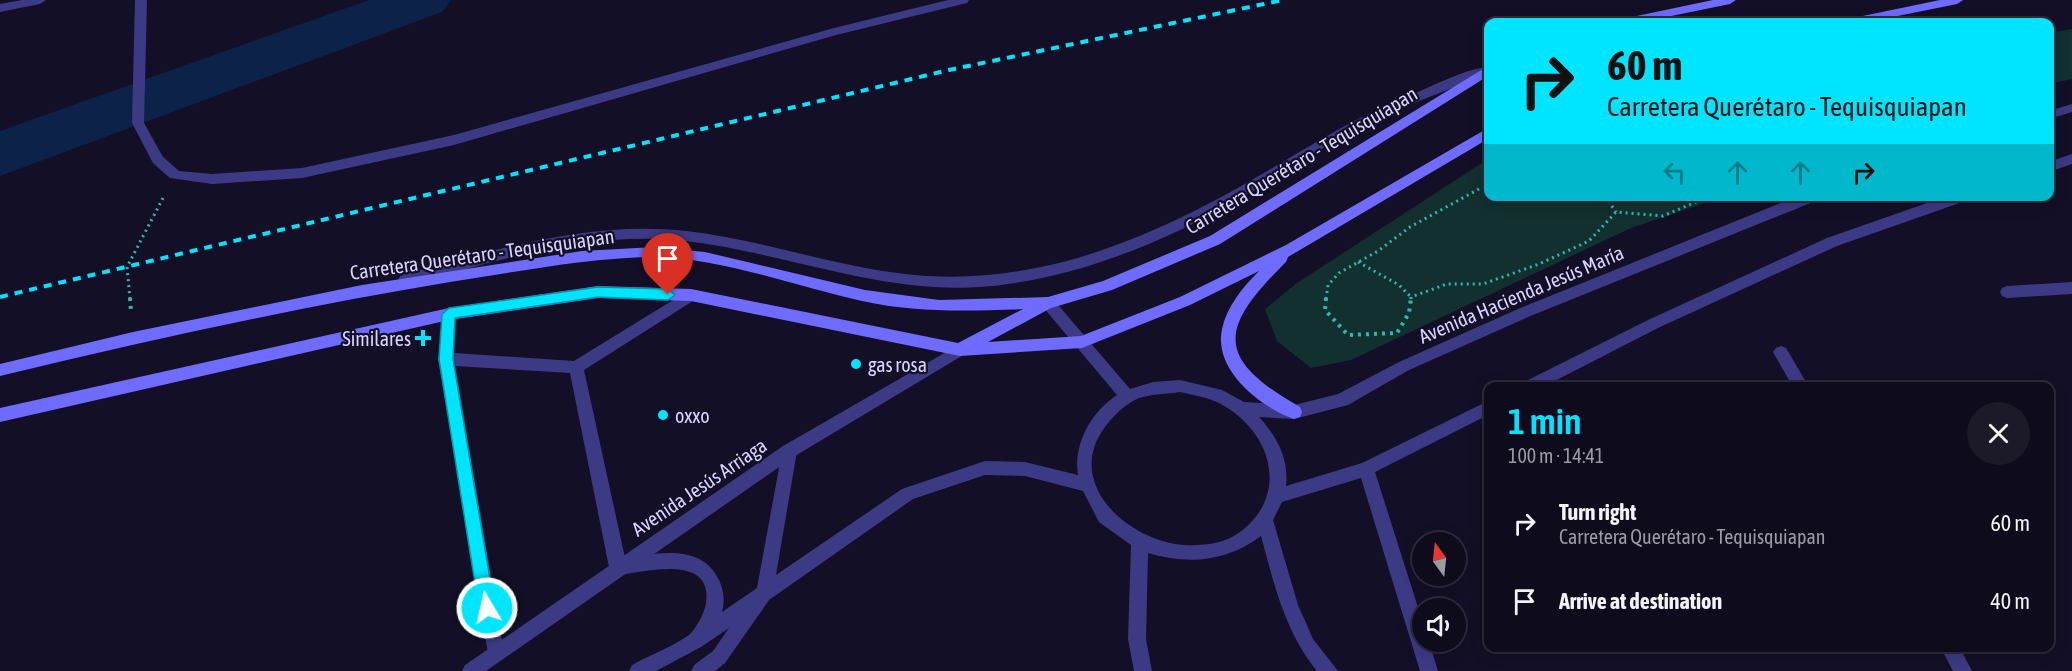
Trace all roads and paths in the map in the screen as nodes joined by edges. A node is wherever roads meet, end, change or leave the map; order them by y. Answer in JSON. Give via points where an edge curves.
{"nodes":[{"id":1,"x":40,"y":0,"type":"edge"},
{"id":2,"x":141,"y":0,"type":"edge"},
{"id":3,"x":963,"y":0,"type":"edge"},
{"id":4,"x":1730,"y":0,"type":"edge"},
{"id":5,"x":1957,"y":0,"type":"edge"},
{"id":6,"x":0,"y":8,"type":"edge"},
{"id":7,"x":1646,"y":18,"type":"edge"},
{"id":8,"x":1872,"y":18,"type":"edge"},
{"id":9,"x":1484,"y":71,"type":"edge"},
{"id":10,"x":1484,"y":72,"type":"edge"},
{"id":11,"x":2072,"y":108,"type":"edge"},
{"id":12,"x":2054,"y":113,"type":"edge"},
{"id":13,"x":1484,"y":135,"type":"edge"},
{"id":14,"x":2072,"y":159,"type":"edge"},
{"id":15,"x":2054,"y":165,"type":"edge"},
{"id":16,"x":175,"y":175,"type":"junction"},
{"id":17,"x":1484,"y":186,"type":"edge"},
{"id":18,"x":1608,"y":201,"type":"edge"},
{"id":19,"x":1698,"y":201,"type":"edge"},
{"id":20,"x":1801,"y":201,"type":"edge"},
{"id":21,"x":1949,"y":201,"type":"edge"},
{"id":22,"x":1616,"y":212,"type":"junction"},
{"id":23,"x":1292,"y":249,"type":"junction"},
{"id":24,"x":1358,"y":262,"type":"junction"},
{"id":25,"x":2072,"y":288,"type":"edge"},
{"id":26,"x":362,"y":291,"type":"junction"},
{"id":27,"x":2007,"y":292,"type":"dead end"},
{"id":28,"x":691,"y":296,"type":"junction"},
{"id":29,"x":1411,"y":297,"type":"junction"},
{"id":30,"x":1048,"y":303,"type":"junction"},
{"id":31,"x":449,"y":314,"type":"junction"},
{"id":32,"x":133,"y":338,"type":"junction"},
{"id":33,"x":1082,"y":342,"type":"junction"},
{"id":34,"x":960,"y":350,"type":"junction"},
{"id":35,"x":1781,"y":352,"type":"dead end"},
{"id":36,"x":446,"y":359,"type":"junction"},
{"id":37,"x":576,"y":367,"type":"junction"},
{"id":38,"x":0,"y":370,"type":"edge"},
{"id":39,"x":1539,"y":382,"type":"edge"},
{"id":40,"x":1798,"y":382,"type":"edge"},
{"id":41,"x":1128,"y":397,"type":"junction"},
{"id":42,"x":1243,"y":409,"type":"junction"},
{"id":43,"x":1484,"y":410,"type":"edge"},
{"id":44,"x":1294,"y":412,"type":"junction"},
{"id":45,"x":0,"y":415,"type":"edge"},
{"id":46,"x":789,"y":451,"type":"junction"},
{"id":47,"x":1366,"y":470,"type":"junction"},
{"id":48,"x":1087,"y":485,"type":"junction"},
{"id":49,"x":1277,"y":496,"type":"junction"},
{"id":50,"x":1265,"y":520,"type":"junction"},
{"id":51,"x":1140,"y":543,"type":"junction"},
{"id":52,"x":618,"y":567,"type":"junction"},
{"id":53,"x":765,"y":591,"type":"junction"},
{"id":54,"x":695,"y":641,"type":"junction"},
{"id":55,"x":1952,"y":652,"type":"edge"},
{"id":56,"x":495,"y":653,"type":"junction"},
{"id":57,"x":471,"y":671,"type":"edge"},
{"id":58,"x":638,"y":671,"type":"edge"},
{"id":59,"x":700,"y":671,"type":"edge"},
{"id":60,"x":1143,"y":671,"type":"edge"},
{"id":61,"x":1329,"y":671,"type":"edge"},
{"id":62,"x":1429,"y":671,"type":"edge"},
{"id":63,"x":1963,"y":671,"type":"edge"}],
"edges":[{"from":1,"to":6,"type":"street"},
{"from":2,"to":16,"type":"street","via":[[138,123],[158,160]]},
{"from":3,"to":16,"type":"street","via":[[834,32],[454,140],[302,173],[212,180]]},
{"from":4,"to":7,"type":"main road"},
{"from":5,"to":8,"type":"main road"},
{"from":9,"to":26,"type":"street","via":[[1392,106],[1230,198],[1137,244],[1005,280],[937,283],[857,273],[756,247],[683,235],[621,234],[558,242]]},
{"from":10,"to":30,"type":"main road","name":"Carretera Querétaro - Tequisquiapan","via":[[1215,240],[1107,286]]},
{"from":11,"to":12,"type":"street"},
{"from":13,"to":23,"type":"main road"},
{"from":14,"to":15,"type":"street"},
{"from":16,"to":32,"type":"path","via":[[127,267]]},
{"from":17,"to":24,"type":"path","via":[[1410,227]]},
{"from":18,"to":22,"type":"path"},
{"from":19,"to":22,"type":"path","via":[[1663,216]]},
{"from":20,"to":44,"type":"street","name":"Avenida Hacienda Jesús María","via":[[1523,313],[1404,366],[1342,400]]},
{"from":21,"to":39,"type":"street","via":[[1832,242],[1653,324]]},
{"from":22,"to":29,"type":"path","via":[[1589,241],[1539,264],[1483,284],[1447,284]]},
{"from":23,"to":33,"type":"main road","via":[[1185,301]]},
{"from":23,"to":44,"type":"main road","via":[[1250,289],[1228,328],[1231,359],[1249,382]]},
{"from":24,"to":29,"type":"path","via":[[1399,285]]},
{"from":24,"to":29,"type":"path","via":[[1328,285],[1325,310],[1348,335],[1397,333],[1409,313]]},
{"from":25,"to":27,"type":"street"},
{"from":26,"to":30,"type":"main road","name":"Carretera Querétaro - Tequisquiapan","via":[[582,256],[655,252],[705,257],[865,296],[939,306]]},
{"from":26,"to":32,"type":"main road","name":"Carretera Querétaro - Tequisquiapan"},
{"from":28,"to":31,"type":"main road","via":[[598,292]]},
{"from":28,"to":34,"type":"main road"},
{"from":28,"to":37,"type":"street"},
{"from":30,"to":33,"type":"street"},
{"from":30,"to":34,"type":"main road"},
{"from":31,"to":36,"type":"street"},
{"from":31,"to":45,"type":"main road"},
{"from":32,"to":38,"type":"main road","name":"Carretera Querétaro - Tequisquiapan"},
{"from":33,"to":34,"type":"main road"},
{"from":33,"to":41,"type":"street"},
{"from":34,"to":46,"type":"street","name":"Avenida Jesús Arriaga"},
{"from":35,"to":40,"type":"street"},
{"from":36,"to":37,"type":"street"},
{"from":36,"to":56,"type":"street"},
{"from":37,"to":52,"type":"street"},
{"from":41,"to":42,"type":"street","via":[[1153,388],[1180,386],[1208,391]]},
{"from":41,"to":48,"type":"street","via":[[1096,425],[1084,464]]},
{"from":42,"to":44,"type":"street","name":"Avenida Hacienda Jesús María"},
{"from":42,"to":49,"type":"street","via":[[1272,443],[1280,469]]},
{"from":43,"to":47,"type":"street"},
{"from":46,"to":52,"type":"street","name":"Avenida Jesús Arriaga"},
{"from":46,"to":53,"type":"street"},
{"from":47,"to":49,"type":"street"},
{"from":47,"to":62,"type":"street"},
{"from":48,"to":51,"type":"street","via":[[1106,518]]},
{"from":48,"to":53,"type":"street","via":[[1024,469],[985,468],[949,479],[908,495]]},
{"from":49,"to":50,"type":"street"},
{"from":50,"to":51,"type":"street","via":[[1247,537],[1223,549],[1195,555],[1167,552]]},
{"from":50,"to":61,"type":"street","via":[[1289,606],[1307,645]]},
{"from":51,"to":60,"type":"street","via":[[1137,639]]},
{"from":52,"to":54,"type":"street","via":[[683,561],[699,566],[713,587],[716,604]]},
{"from":52,"to":56,"type":"street","name":"Avenida Jesús Arriaga"},
{"from":53,"to":54,"type":"street"},
{"from":53,"to":59,"type":"street","via":[[718,657]]},
{"from":54,"to":58,"type":"street"},
{"from":55,"to":63,"type":"street"},
{"from":56,"to":57,"type":"street","name":"Avenida Jesús Arriaga"}]}
